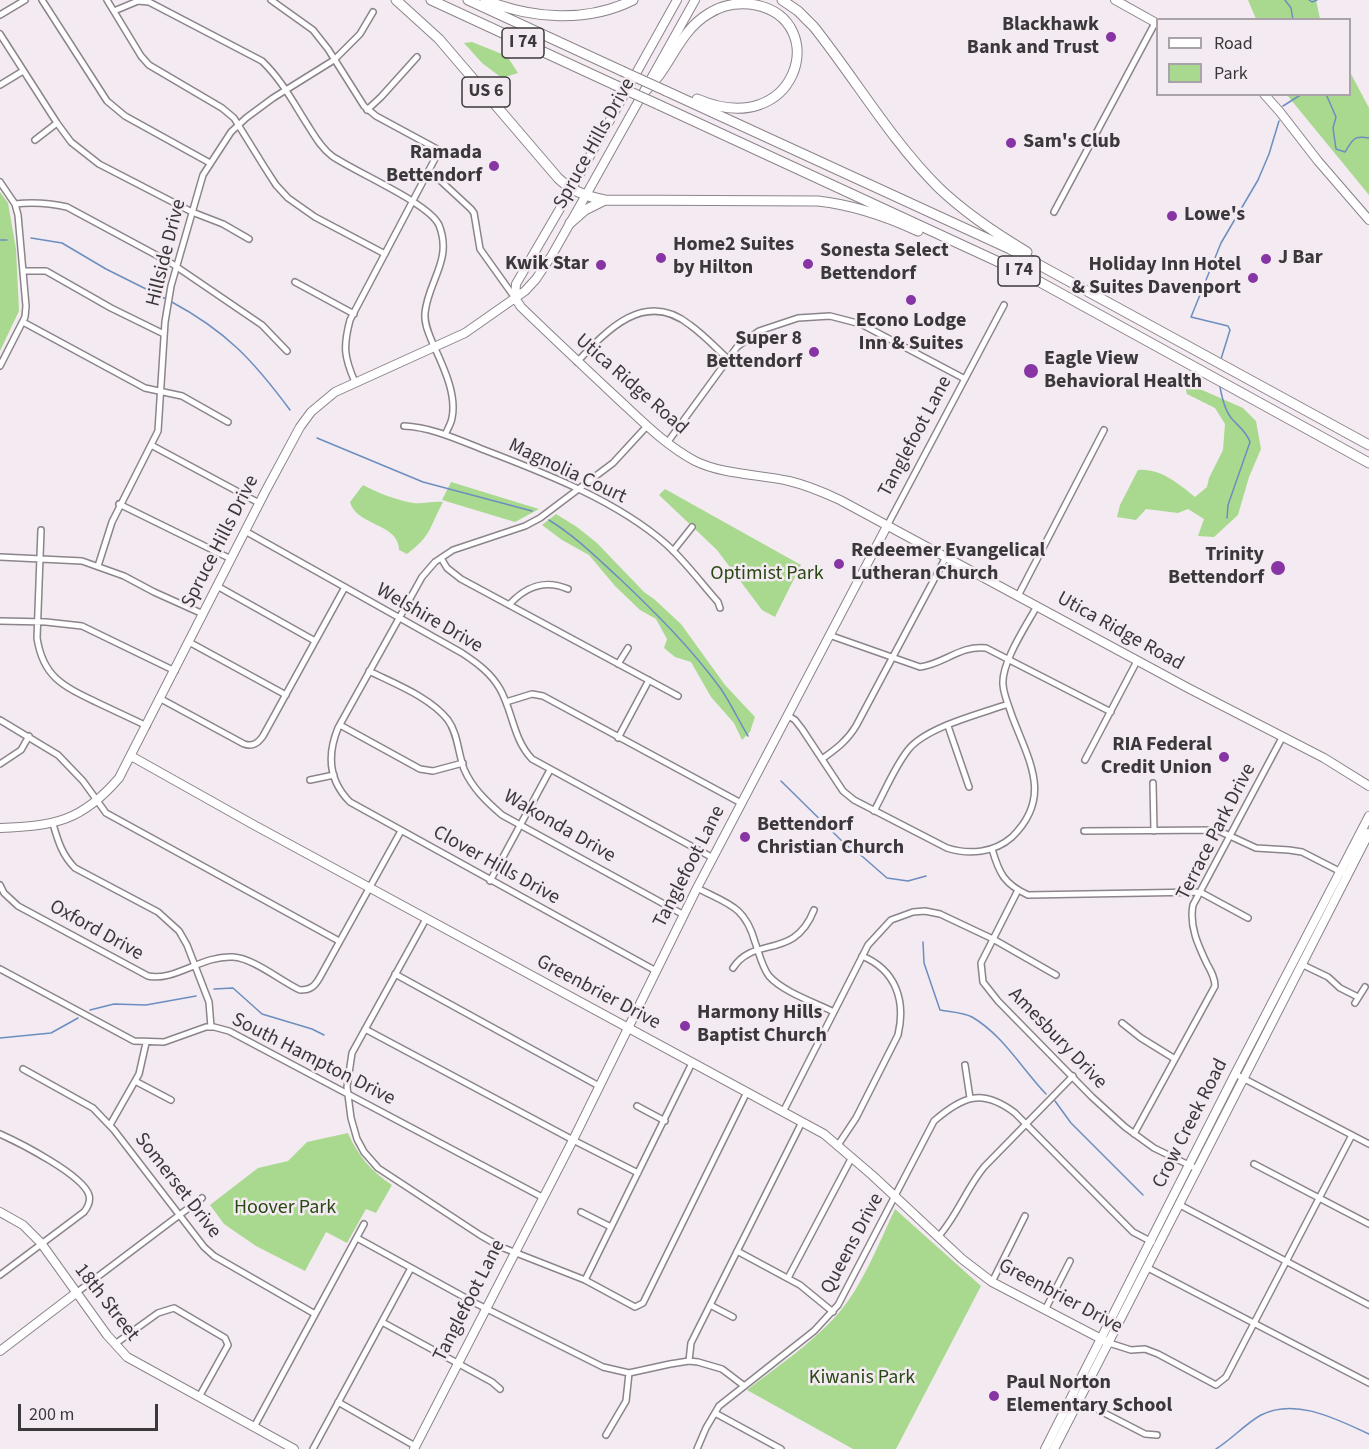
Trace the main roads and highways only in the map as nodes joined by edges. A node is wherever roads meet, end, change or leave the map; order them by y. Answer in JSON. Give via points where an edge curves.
{"nodes":[{"id":1,"x":396,"y":0,"type":"edge"},
{"id":2,"x":431,"y":0,"type":"edge"},
{"id":3,"x":468,"y":0,"type":"edge"},
{"id":4,"x":485,"y":0,"type":"edge"},
{"id":5,"x":633,"y":0,"type":"edge"},
{"id":6,"x":677,"y":0,"type":"edge"},
{"id":7,"x":695,"y":0,"type":"edge"},
{"id":8,"x":782,"y":0,"type":"edge"},
{"id":9,"x":1115,"y":0,"type":"edge"},
{"id":10,"x":1156,"y":23,"type":"edge"},
{"id":11,"x":645,"y":86,"type":"junction"},
{"id":12,"x":666,"y":89,"type":"junction"},
{"id":13,"x":1266,"y":96,"type":"edge"},
{"id":14,"x":572,"y":188,"type":"junction"},
{"id":15,"x":586,"y":195,"type":"junction"},
{"id":16,"x":605,"y":200,"type":"junction"},
{"id":17,"x":1369,"y":220,"type":"edge"},
{"id":18,"x":570,"y":223,"type":"junction"},
{"id":19,"x":968,"y":247,"type":"junction"},
{"id":20,"x":1050,"y":270,"type":"junction"},
{"id":21,"x":514,"y":298,"type":"junction"},
{"id":22,"x":1369,"y":445,"type":"edge"},
{"id":23,"x":1369,"y":463,"type":"edge"},
{"id":24,"x":887,"y":526,"type":"junction"},
{"id":25,"x":131,"y":756,"type":"junction"},
{"id":26,"x":1367,"y":783,"type":"edge"},
{"id":27,"x":1369,"y":816,"type":"edge"},
{"id":28,"x":0,"y":828,"type":"edge"},
{"id":29,"x":1369,"y":832,"type":"edge"},
{"id":30,"x":1343,"y":874,"type":"junction"},
{"id":31,"x":1298,"y":962,"type":"junction"},
{"id":32,"x":627,"y":1028,"type":"junction"},
{"id":33,"x":0,"y":1212,"type":"edge"},
{"id":34,"x":1154,"y":1243,"type":"junction"},
{"id":35,"x":76,"y":1293,"type":"junction"},
{"id":36,"x":1105,"y":1341,"type":"junction"},
{"id":37,"x":0,"y":1351,"type":"edge"},
{"id":38,"x":1076,"y":1398,"type":"junction"},
{"id":39,"x":415,"y":1448,"type":"edge"},
{"id":40,"x":294,"y":1449,"type":"edge"},
{"id":41,"x":1045,"y":1449,"type":"edge"},
{"id":42,"x":1054,"y":1449,"type":"edge"}],
"edges":[{"from":1,"to":14,"type":"highway","number":"US 6","via":[[439,39],[558,178]]},
{"from":2,"to":19,"type":"highway","number":"I 74","bridge":true},
{"from":3,"to":11,"type":"highway","number":"I 74","bridge":true,"via":[[622,71]]},
{"from":4,"to":5,"type":"highway","via":[[533,13],[566,16],[596,12]]},
{"from":6,"to":14,"type":"main road","name":"Spruce Hills Drive"},
{"from":7,"to":11,"type":"main road","name":"Spruce Hills Drive"},
{"from":8,"to":20,"type":"highway","via":[[814,27],[938,187],[970,215]]},
{"from":9,"to":10,"type":"main road"},
{"from":11,"to":12,"type":"highway","number":"I 74","bridge":true},
{"from":11,"to":12,"type":"highway","via":[[654,82],[688,31],[715,9],[744,4],[764,8],[783,19],[794,36],[797,57],[791,79],[759,105],[726,108]]},
{"from":11,"to":15,"type":"main road","name":"Spruce Hills Drive"},
{"from":12,"to":20,"type":"highway","number":"I 74"},
{"from":13,"to":17,"type":"main road"},
{"from":14,"to":15,"type":"highway","number":"US 6"},
{"from":14,"to":21,"type":"main road","name":"Spruce Hills Drive","via":[[516,284]]},
{"from":15,"to":16,"type":"highway"},
{"from":15,"to":18,"type":"main road","name":"Spruce Hills Drive"},
{"from":16,"to":18,"type":"highway"},
{"from":16,"to":19,"type":"highway","via":[[831,202]]},
{"from":18,"to":21,"type":"main road","name":"Spruce Hills Drive","via":[[536,279]]},
{"from":19,"to":23,"type":"highway","number":"I 74","via":[[1084,305]]},
{"from":20,"to":22,"type":"highway","number":"I 74"},
{"from":21,"to":24,"type":"main road","name":"Utica Ridge Road","via":[[647,426],[696,461],[808,486]]},
{"from":21,"to":25,"type":"main road","name":"Spruce Hills Drive","via":[[465,333],[335,392],[311,412],[259,503]]},
{"from":24,"to":26,"type":"main road","name":"Utica Ridge Road"},
{"from":24,"to":32,"type":"main road","name":"Tanglefoot Lane"},
{"from":25,"to":28,"type":"main road","name":"Spruce Hills Drive","via":[[119,778],[97,802],[69,818],[34,827]]},
{"from":25,"to":32,"type":"main road","name":"Greenbrier Drive"},
{"from":27,"to":30,"type":"main road","name":"Crow Creek Road"},
{"from":29,"to":30,"type":"main road","name":"Crow Creek Road"},
{"from":30,"to":31,"type":"main road","name":"Crow Creek Road"},
{"from":31,"to":34,"type":"main road","name":"Crow Creek Road","via":[[1197,1169]]},
{"from":31,"to":34,"type":"main road","name":"Crow Creek Road","via":[[1188,1165]]},
{"from":32,"to":36,"type":"main road","name":"Greenbrier Drive","via":[[838,1144],[992,1282]]},
{"from":32,"to":39,"type":"main road","name":"Tanglefoot Lane"},
{"from":33,"to":35,"type":"main road","name":"18th Street","via":[[23,1225],[41,1244]]},
{"from":34,"to":36,"type":"main road","name":"Crow Creek Road","via":[[1139,1263]]},
{"from":34,"to":36,"type":"main road","name":"Crow Creek Road","via":[[1148,1267]]},
{"from":35,"to":37,"type":"main road"},
{"from":35,"to":40,"type":"main road","name":"18th Street","via":[[127,1357]]},
{"from":36,"to":38,"type":"main road","name":"Crow Creek Road"},
{"from":38,"to":41,"type":"main road","name":"Crow Creek Road"},
{"from":38,"to":42,"type":"main road","name":"Crow Creek Road"}]}
